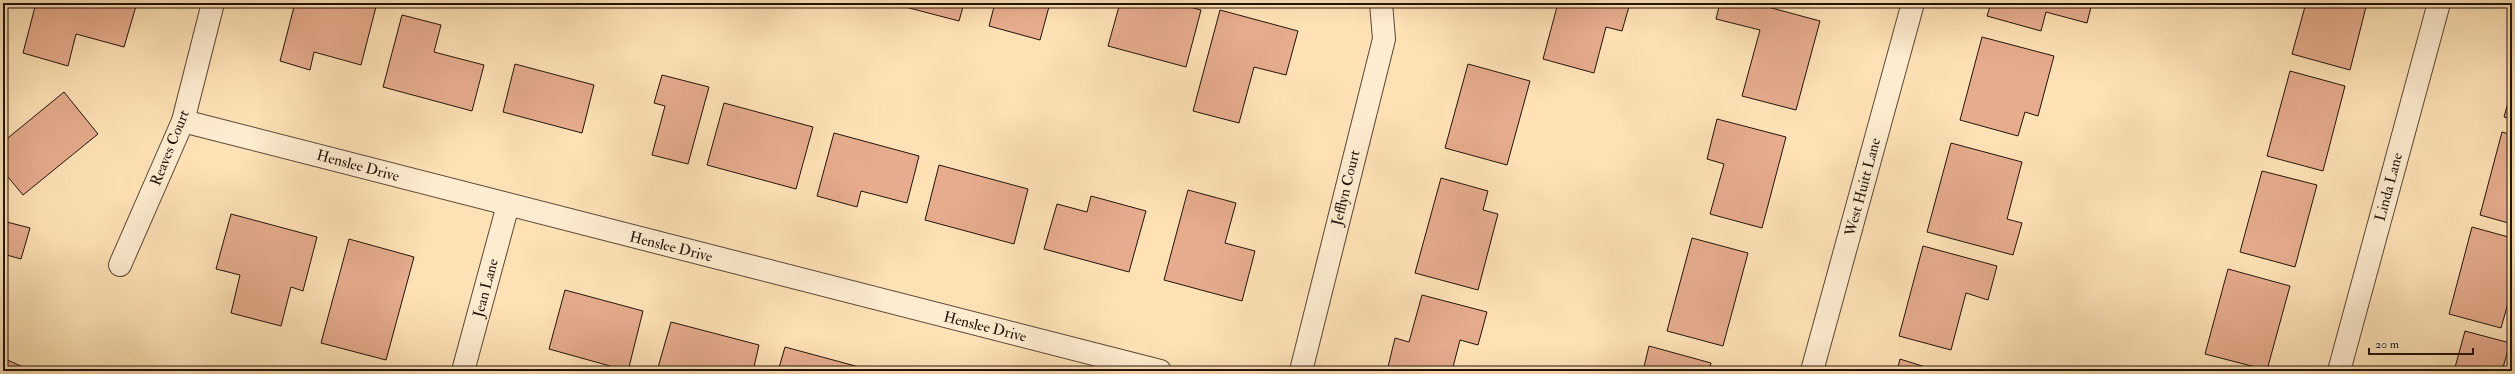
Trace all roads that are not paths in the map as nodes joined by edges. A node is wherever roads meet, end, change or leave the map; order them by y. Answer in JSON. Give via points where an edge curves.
{"nodes":[{"id":1,"x":213,"y":3,"type":"edge"},
{"id":2,"x":1913,"y":3,"type":"edge"},
{"id":3,"x":2439,"y":3,"type":"edge"},
{"id":4,"x":1381,"y":4,"type":"edge"},
{"id":5,"x":183,"y":121,"type":"junction"},
{"id":6,"x":508,"y":205,"type":"junction"},
{"id":7,"x":120,"y":265,"type":"dead end"},
{"id":8,"x":464,"y":371,"type":"edge"},
{"id":9,"x":1160,"y":371,"type":"edge"},
{"id":10,"x":1301,"y":371,"type":"edge"},
{"id":11,"x":1812,"y":371,"type":"edge"},
{"id":12,"x":2339,"y":371,"type":"edge"}],
"edges":[{"from":1,"to":5,"type":"street","name":"Reaves Court"},
{"from":2,"to":11,"type":"street","name":"West Huitt Lane"},
{"from":3,"to":12,"type":"street","name":"Linda Lane"},
{"from":4,"to":10,"type":"street","name":"Jefflyn Court","via":[[1384,39]]},
{"from":5,"to":6,"type":"street","name":"Henslee Drive"},
{"from":5,"to":7,"type":"street","name":"Reaves Court"},
{"from":6,"to":8,"type":"street","name":"Jean Lane"},
{"from":6,"to":9,"type":"street","name":"Henslee Drive"}]}
